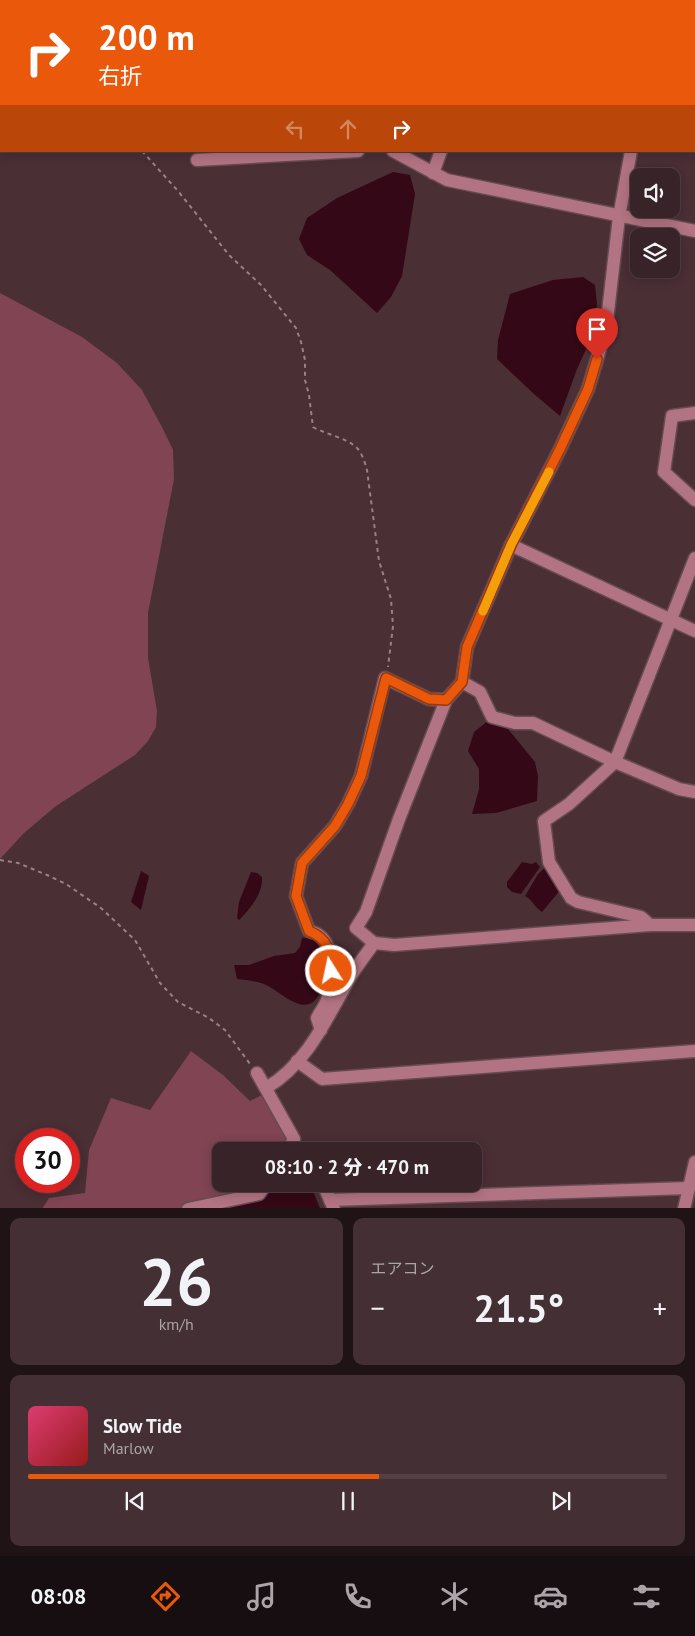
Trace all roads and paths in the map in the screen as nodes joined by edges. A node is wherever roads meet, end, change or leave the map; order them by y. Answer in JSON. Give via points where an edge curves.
{"nodes":[{"id":1,"x":143,"y":152,"type":"edge"},
{"id":2,"x":340,"y":152,"type":"edge"},
{"id":3,"x":395,"y":152,"type":"edge"},
{"id":4,"x":442,"y":152,"type":"edge"},
{"id":5,"x":631,"y":152,"type":"edge"},
{"id":6,"x":197,"y":160,"type":"dead end"},
{"id":7,"x":433,"y":173,"type":"junction"},
{"id":8,"x":619,"y":215,"type":"junction"},
{"id":9,"x":695,"y":231,"type":"edge"},
{"id":10,"x":695,"y":413,"type":"edge"},
{"id":11,"x":695,"y":500,"type":"edge"},
{"id":12,"x":511,"y":545,"type":"junction"},
{"id":13,"x":695,"y":558,"type":"edge"},
{"id":14,"x":670,"y":619,"type":"junction"},
{"id":15,"x":695,"y":631,"type":"edge"},
{"id":16,"x":386,"y":678,"type":"junction"},
{"id":17,"x":462,"y":682,"type":"junction"},
{"id":18,"x":446,"y":700,"type":"junction"},
{"id":19,"x":615,"y":762,"type":"junction"},
{"id":20,"x":695,"y":792,"type":"edge"},
{"id":21,"x":0,"y":860,"type":"edge"},
{"id":22,"x":650,"y":925,"type":"junction"},
{"id":23,"x":695,"y":925,"type":"edge"},
{"id":24,"x":374,"y":943,"type":"junction"},
{"id":25,"x":321,"y":1030,"type":"junction"},
{"id":26,"x":695,"y":1051,"type":"edge"},
{"id":27,"x":297,"y":1061,"type":"junction"},
{"id":28,"x":257,"y":1073,"type":"joint"},
{"id":29,"x":266,"y":1088,"type":"junction"},
{"id":30,"x":294,"y":1139,"type":"junction"},
{"id":31,"x":292,"y":1142,"type":"edge"},
{"id":32,"x":296,"y":1142,"type":"edge"},
{"id":33,"x":695,"y":1162,"type":"edge"},
{"id":34,"x":689,"y":1188,"type":"junction"},
{"id":35,"x":260,"y":1192,"type":"edge"},
{"id":36,"x":326,"y":1192,"type":"edge"},
{"id":37,"x":332,"y":1204,"type":"edge"},
{"id":38,"x":188,"y":1208,"type":"edge"},
{"id":39,"x":684,"y":1208,"type":"edge"}],
"edges":[{"from":1,"to":16,"type":"path","via":[[229,255],[261,285],[296,328],[305,360],[312,427],[349,443],[363,458],[379,561],[391,599],[393,626]]},
{"from":2,"to":6,"type":"street"},
{"from":3,"to":7,"type":"street"},
{"from":4,"to":7,"type":"street"},
{"from":5,"to":8,"type":"street"},
{"from":7,"to":8,"type":"street","via":[[447,180]]},
{"from":8,"to":9,"type":"street"},
{"from":8,"to":12,"type":"street","via":[[606,329],[588,389]]},
{"from":10,"to":11,"type":"street","via":[[672,416],[664,472]]},
{"from":12,"to":14,"type":"street"},
{"from":12,"to":17,"type":"street","via":[[467,647]]},
{"from":13,"to":14,"type":"street"},
{"from":14,"to":15,"type":"street"},
{"from":14,"to":19,"type":"street"},
{"from":16,"to":18,"type":"street","via":[[429,699]]},
{"from":16,"to":25,"type":"street","via":[[361,776],[352,797],[335,826],[302,863],[296,896],[309,931],[319,935],[330,956],[327,1000],[317,1018]]},
{"from":17,"to":18,"type":"street"},
{"from":17,"to":19,"type":"street","via":[[480,692],[492,718],[533,723]]},
{"from":18,"to":24,"type":"street","via":[[366,912],[356,926]]},
{"from":19,"to":20,"type":"street","via":[[679,790]]},
{"from":19,"to":22,"type":"street","via":[[569,804],[544,821],[549,862],[571,898],[641,917]]},
{"from":21,"to":28,"type":"path","via":[[18,863],[66,884],[101,908],[135,940],[160,983],[178,1002],[225,1030]]},
{"from":22,"to":23,"type":"street"},
{"from":22,"to":24,"type":"street","via":[[394,945]]},
{"from":24,"to":25,"type":"street","via":[[348,980]]},
{"from":25,"to":27,"type":"street"},
{"from":26,"to":27,"type":"street","via":[[322,1079]]},
{"from":27,"to":29,"type":"street"},
{"from":28,"to":29,"type":"street"},
{"from":29,"to":30,"type":"street"},
{"from":30,"to":31,"type":"street"},
{"from":30,"to":32,"type":"street"},
{"from":33,"to":34,"type":"street"},
{"from":34,"to":37,"type":"street"},
{"from":34,"to":39,"type":"street"},
{"from":35,"to":38,"type":"street"},
{"from":36,"to":37,"type":"street"}]}
